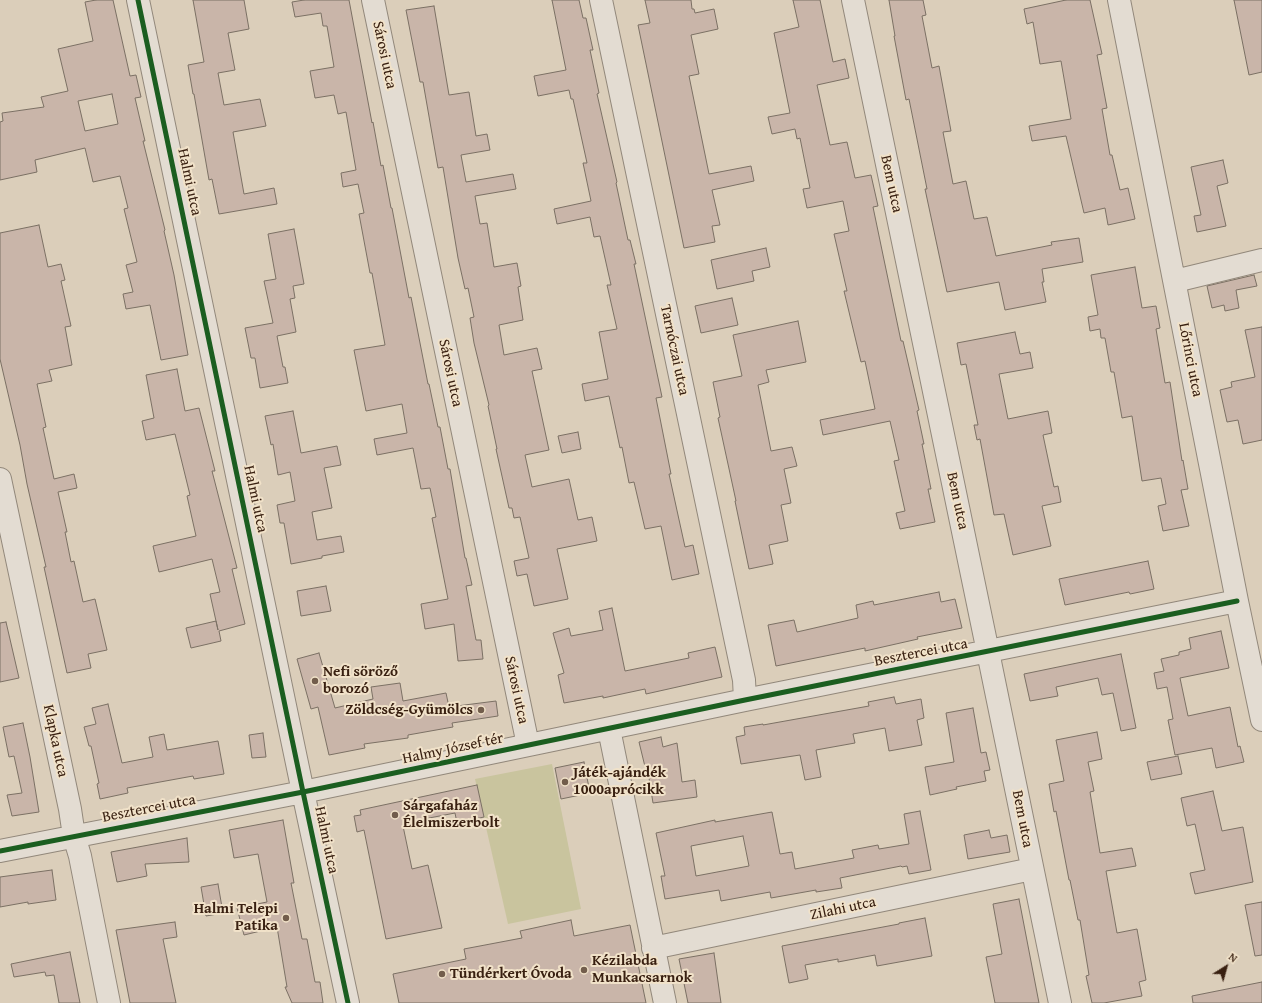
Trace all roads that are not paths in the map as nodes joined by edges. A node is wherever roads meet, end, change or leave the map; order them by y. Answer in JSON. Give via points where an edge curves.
{"nodes":[{"id":1,"x":138,"y":0,"type":"edge"},
{"id":2,"x":373,"y":0,"type":"edge"},
{"id":3,"x":601,"y":0,"type":"edge"},
{"id":4,"x":853,"y":0,"type":"edge"},
{"id":5,"x":1119,"y":0,"type":"edge"},
{"id":6,"x":1262,"y":260,"type":"edge"},
{"id":7,"x":1175,"y":281,"type":"junction"},
{"id":8,"x":0,"y":479,"type":"edge"},
{"id":9,"x":1237,"y":601,"type":"junction"},
{"id":10,"x":988,"y":652,"type":"junction"},
{"id":11,"x":745,"y":700,"type":"junction"},
{"id":12,"x":1262,"y":720,"type":"edge"},
{"id":13,"x":609,"y":729,"type":"junction"},
{"id":14,"x":528,"y":745,"type":"junction"},
{"id":15,"x":303,"y":792,"type":"junction"},
{"id":16,"x":74,"y":836,"type":"junction"},
{"id":17,"x":0,"y":851,"type":"edge"},
{"id":18,"x":1032,"y":869,"type":"junction"},
{"id":19,"x":653,"y":948,"type":"junction"},
{"id":20,"x":110,"y":1003,"type":"edge"},
{"id":21,"x":348,"y":1003,"type":"edge"},
{"id":22,"x":665,"y":1003,"type":"edge"},
{"id":23,"x":1060,"y":1003,"type":"edge"}],
"edges":[{"from":1,"to":15,"type":"street","name":"Halmi utca"},
{"from":2,"to":14,"type":"street","name":"Sárosi utca"},
{"from":3,"to":11,"type":"street","name":"Tarnóczai utca","via":[[742,672]]},
{"from":4,"to":10,"type":"street","name":"Bem utca"},
{"from":5,"to":7,"type":"street","name":"Lőrinci utca"},
{"from":6,"to":7,"type":"street"},
{"from":7,"to":9,"type":"street","name":"Lőrinci utca"},
{"from":8,"to":16,"type":"street","name":"Klapka utca"},
{"from":9,"to":10,"type":"street","name":"Besztercei utca"},
{"from":9,"to":12,"type":"street","name":"Lőrinci utca"},
{"from":10,"to":11,"type":"street","name":"Besztercei utca"},
{"from":10,"to":18,"type":"street","name":"Bem utca"},
{"from":11,"to":13,"type":"street","name":"Besztercei utca"},
{"from":13,"to":14,"type":"street","name":"Halmy József tér"},
{"from":13,"to":19,"type":"street"},
{"from":14,"to":15,"type":"street","name":"Halmy József tér"},
{"from":15,"to":16,"type":"street","name":"Besztercei utca"},
{"from":15,"to":21,"type":"street","name":"Halmi utca"},
{"from":16,"to":17,"type":"street","name":"Besztercei utca"},
{"from":16,"to":20,"type":"street","name":"Klapka utca"},
{"from":18,"to":19,"type":"street","name":"Zilahi utca"},
{"from":18,"to":23,"type":"street","name":"Bem utca"},
{"from":19,"to":22,"type":"street"}]}
